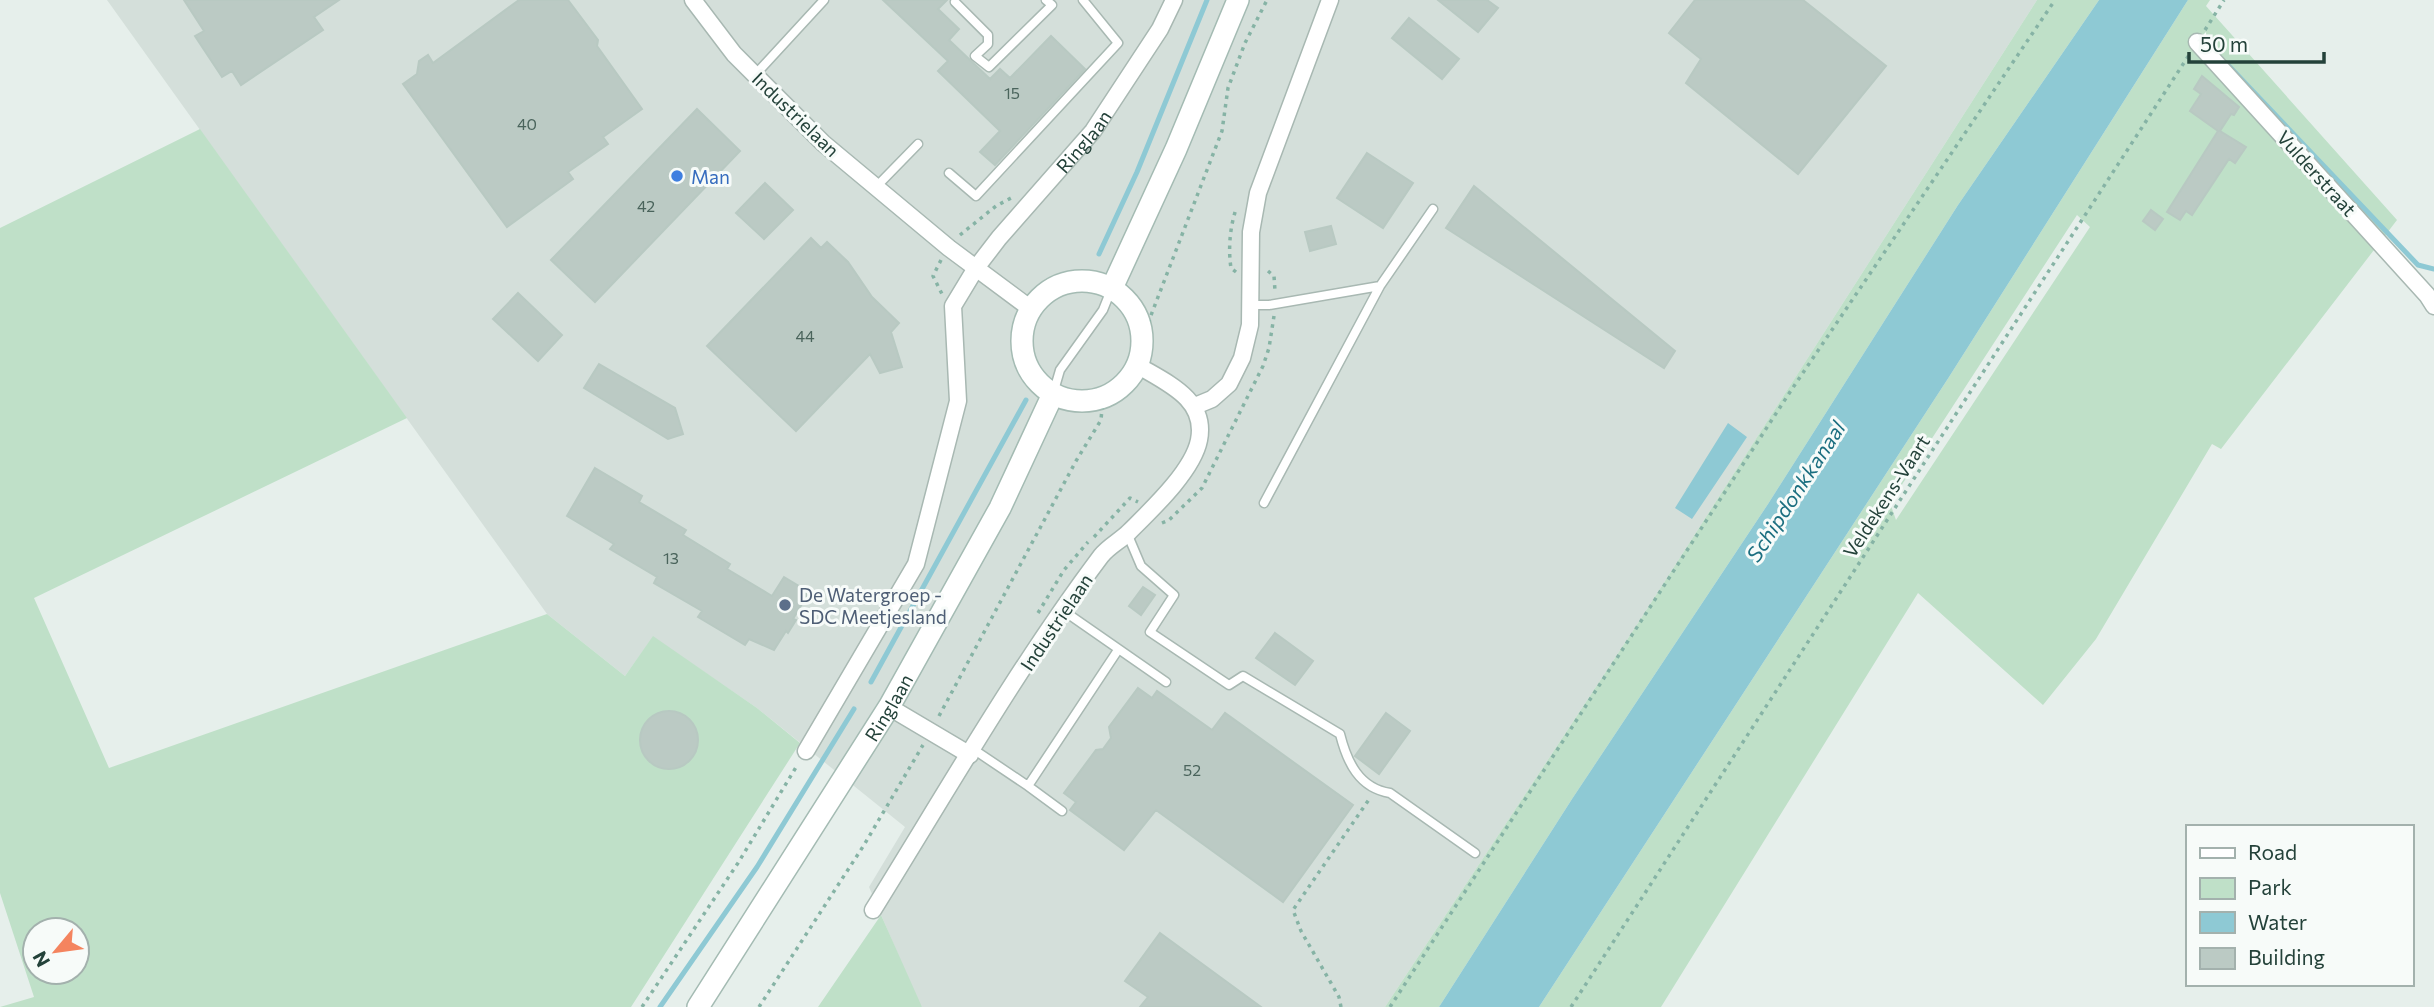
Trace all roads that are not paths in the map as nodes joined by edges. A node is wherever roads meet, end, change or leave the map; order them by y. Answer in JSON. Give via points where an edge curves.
{"nodes":[{"id":1,"x":693,"y":0,"type":"edge"},
{"id":2,"x":824,"y":0,"type":"edge"},
{"id":3,"x":1046,"y":0,"type":"edge"},
{"id":4,"x":1083,"y":0,"type":"edge"},
{"id":5,"x":1174,"y":0,"type":"edge"},
{"id":6,"x":1238,"y":0,"type":"edge"},
{"id":7,"x":1330,"y":0,"type":"edge"},
{"id":8,"x":955,"y":2,"type":"dead end"},
{"id":9,"x":2197,"y":42,"type":"road end"},
{"id":10,"x":755,"y":75,"type":"junction"},
{"id":11,"x":918,"y":144,"type":"dead end"},
{"id":12,"x":949,"y":173,"type":"dead end"},
{"id":13,"x":876,"y":187,"type":"junction"},
{"id":14,"x":1433,"y":209,"type":"dead end"},
{"id":15,"x":976,"y":268,"type":"junction"},
{"id":16,"x":1380,"y":286,"type":"junction"},
{"id":17,"x":1112,"y":288,"type":"junction"},
{"id":18,"x":2432,"y":297,"type":"edge"},
{"id":19,"x":1252,"y":305,"type":"junction"},
{"id":20,"x":1031,"y":309,"type":"junction"},
{"id":21,"x":1137,"y":365,"type":"junction"},
{"id":22,"x":1053,"y":394,"type":"junction"},
{"id":23,"x":1195,"y":406,"type":"junction"},
{"id":24,"x":1264,"y":503,"type":"dead end"},
{"id":25,"x":1127,"y":533,"type":"junction"},
{"id":26,"x":1061,"y":609,"type":"junction"},
{"id":27,"x":1118,"y":650,"type":"junction"},
{"id":28,"x":1166,"y":682,"type":"dead end"},
{"id":29,"x":889,"y":707,"type":"junction"},
{"id":30,"x":806,"y":751,"type":"road end"},
{"id":31,"x":971,"y":752,"type":"junction"},
{"id":32,"x":1028,"y":786,"type":"junction"},
{"id":33,"x":1062,"y":811,"type":"dead end"},
{"id":34,"x":1475,"y":853,"type":"dead end"},
{"id":35,"x":873,"y":910,"type":"dead end"},
{"id":36,"x":698,"y":1007,"type":"edge"}],
"edges":[{"from":1,"to":10,"type":"street","name":"Industrielaan"},
{"from":2,"to":10,"type":"lane"},
{"from":3,"to":8,"type":"lane","via":[[1052,5],[989,67],[975,56],[988,44],[988,35]]},
{"from":4,"to":12,"type":"lane","via":[[1118,43],[976,196]]},
{"from":5,"to":15,"type":"street","name":"Ringlaan","via":[[1093,131]]},
{"from":6,"to":17,"type":"main road"},
{"from":7,"to":19,"type":"street","via":[[1258,193],[1251,232]]},
{"from":9,"to":18,"type":"street","name":"Vulderstraat"},
{"from":10,"to":13,"type":"street","name":"Industrielaan","via":[[823,143]]},
{"from":11,"to":13,"type":"lane"},
{"from":13,"to":15,"type":"street","name":"Industrielaan"},
{"from":14,"to":16,"type":"lane"},
{"from":15,"to":20,"type":"street","name":"Industrielaan"},
{"from":15,"to":30,"type":"street","via":[[953,306],[958,401],[916,564]]},
{"from":16,"to":19,"type":"lane"},
{"from":16,"to":24,"type":"lane"},
{"from":17,"to":20,"type":"main road","via":[[1086,281],[1064,283],[1045,293]]},
{"from":17,"to":21,"type":"main road","via":[[1136,314],[1142,330]]},
{"from":17,"to":22,"type":"lane","via":[[1103,310],[1060,370]]},
{"from":19,"to":23,"type":"street","via":[[1242,358],[1229,384]]},
{"from":20,"to":22,"type":"main road","via":[[1023,351],[1028,366]]},
{"from":21,"to":22,"type":"main road","via":[[1129,379],[1103,397],[1077,400]]},
{"from":21,"to":23,"type":"street"},
{"from":22,"to":29,"type":"main road","name":"Ringlaan","via":[[1000,508]]},
{"from":23,"to":25,"type":"street","name":"Industrielaan","via":[[1200,424],[1192,461]]},
{"from":25,"to":26,"type":"street","name":"Industrielaan","via":[[1107,548]]},
{"from":25,"to":34,"type":"lane","via":[[1142,566],[1174,595],[1150,632],[1229,685],[1243,676],[1340,734],[1357,775]]},
{"from":26,"to":27,"type":"lane"},
{"from":26,"to":31,"type":"street","name":"Industrielaan"},
{"from":27,"to":28,"type":"lane"},
{"from":27,"to":32,"type":"lane"},
{"from":29,"to":31,"type":"street"},
{"from":29,"to":36,"type":"main road","name":"Ringlaan"},
{"from":31,"to":32,"type":"lane"},
{"from":31,"to":35,"type":"street","name":"Industrielaan"},
{"from":32,"to":33,"type":"lane"}]}
